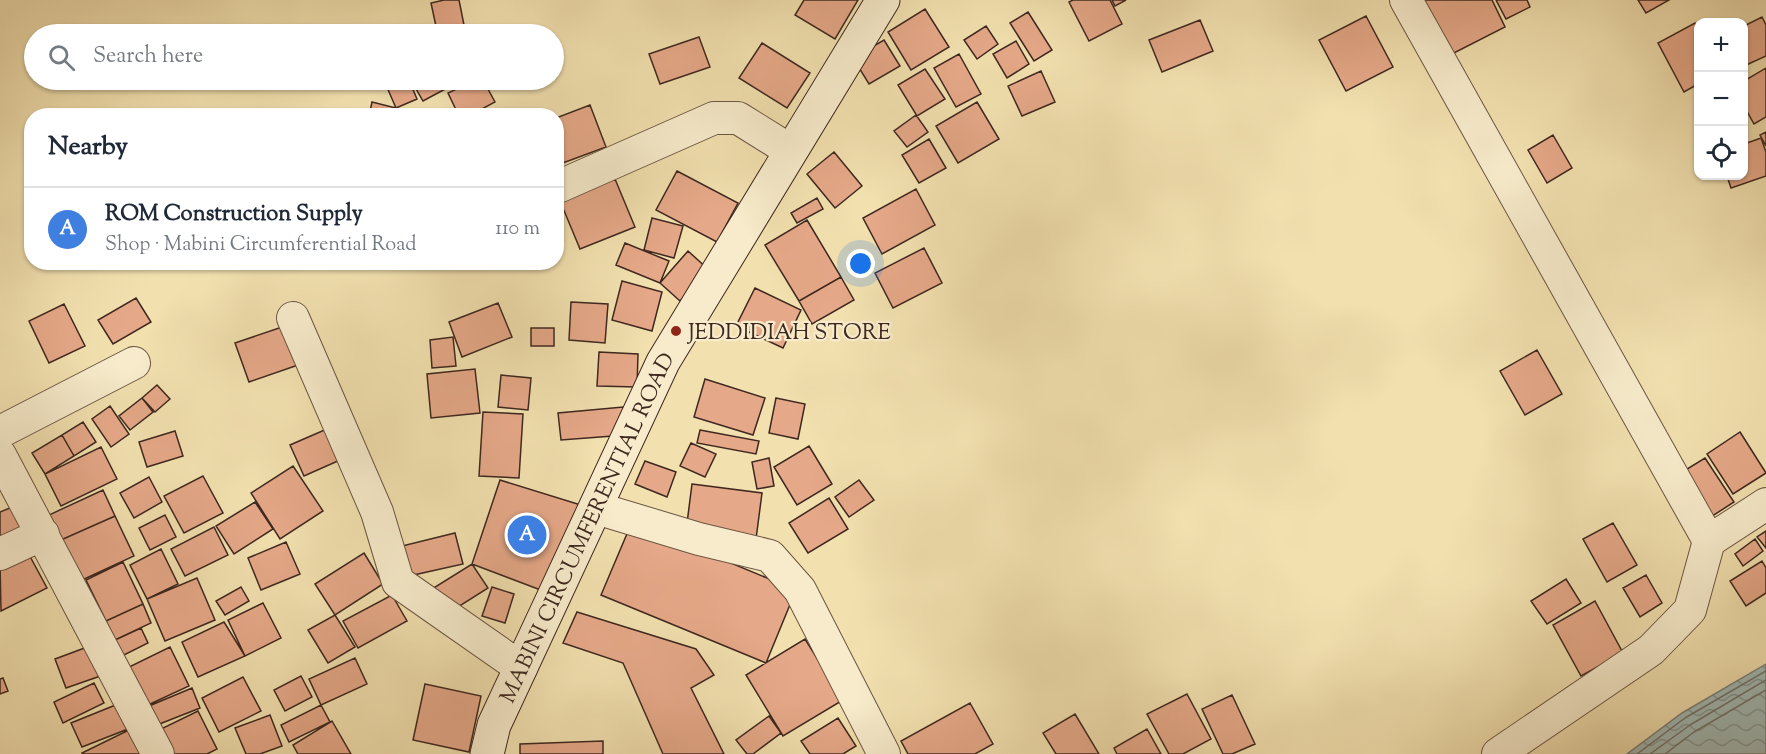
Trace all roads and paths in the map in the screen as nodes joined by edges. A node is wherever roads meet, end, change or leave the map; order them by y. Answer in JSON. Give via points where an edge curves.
{"nodes":[{"id":1,"x":883,"y":0,"type":"edge"},
{"id":2,"x":1406,"y":0,"type":"edge"},
{"id":3,"x":791,"y":150,"type":"junction"},
{"id":4,"x":564,"y":184,"type":"edge"},
{"id":5,"x":293,"y":318,"type":"dead end"},
{"id":6,"x":134,"y":363,"type":"dead end"},
{"id":7,"x":0,"y":432,"type":"edge"},
{"id":8,"x":0,"y":455,"type":"edge"},
{"id":9,"x":1766,"y":504,"type":"edge"},
{"id":10,"x":596,"y":508,"type":"junction"},
{"id":11,"x":43,"y":534,"type":"junction"},
{"id":12,"x":1709,"y":541,"type":"junction"},
{"id":13,"x":0,"y":554,"type":"edge"},
{"id":14,"x":521,"y":668,"type":"junction"},
{"id":15,"x":158,"y":754,"type":"edge"},
{"id":16,"x":487,"y":754,"type":"edge"},
{"id":17,"x":884,"y":754,"type":"edge"},
{"id":18,"x":1497,"y":754,"type":"edge"}],
"edges":[{"from":1,"to":3,"type":"main road","name":"MABINI CIRCUMFERENTIAL ROAD"},
{"from":2,"to":12,"type":"street"},
{"from":3,"to":4,"type":"street","via":[[738,118],[714,118]]},
{"from":3,"to":10,"type":"main road","name":"MABINI CIRCUMFERENTIAL ROAD","via":[[663,362]]},
{"from":5,"to":14,"type":"street","via":[[377,512],[398,582]]},
{"from":6,"to":7,"type":"street"},
{"from":8,"to":11,"type":"street"},
{"from":9,"to":12,"type":"street"},
{"from":10,"to":14,"type":"main road","name":"MABINI CIRCUMFERENTIAL ROAD"},
{"from":10,"to":17,"type":"street","via":[[770,556],[800,590]]},
{"from":11,"to":13,"type":"street"},
{"from":11,"to":15,"type":"street"},
{"from":12,"to":18,"type":"street","via":[[1690,610],[1651,650]]},
{"from":14,"to":16,"type":"main road","name":"MABINI CIRCUMFERENTIAL ROAD","via":[[494,725]]}]}
